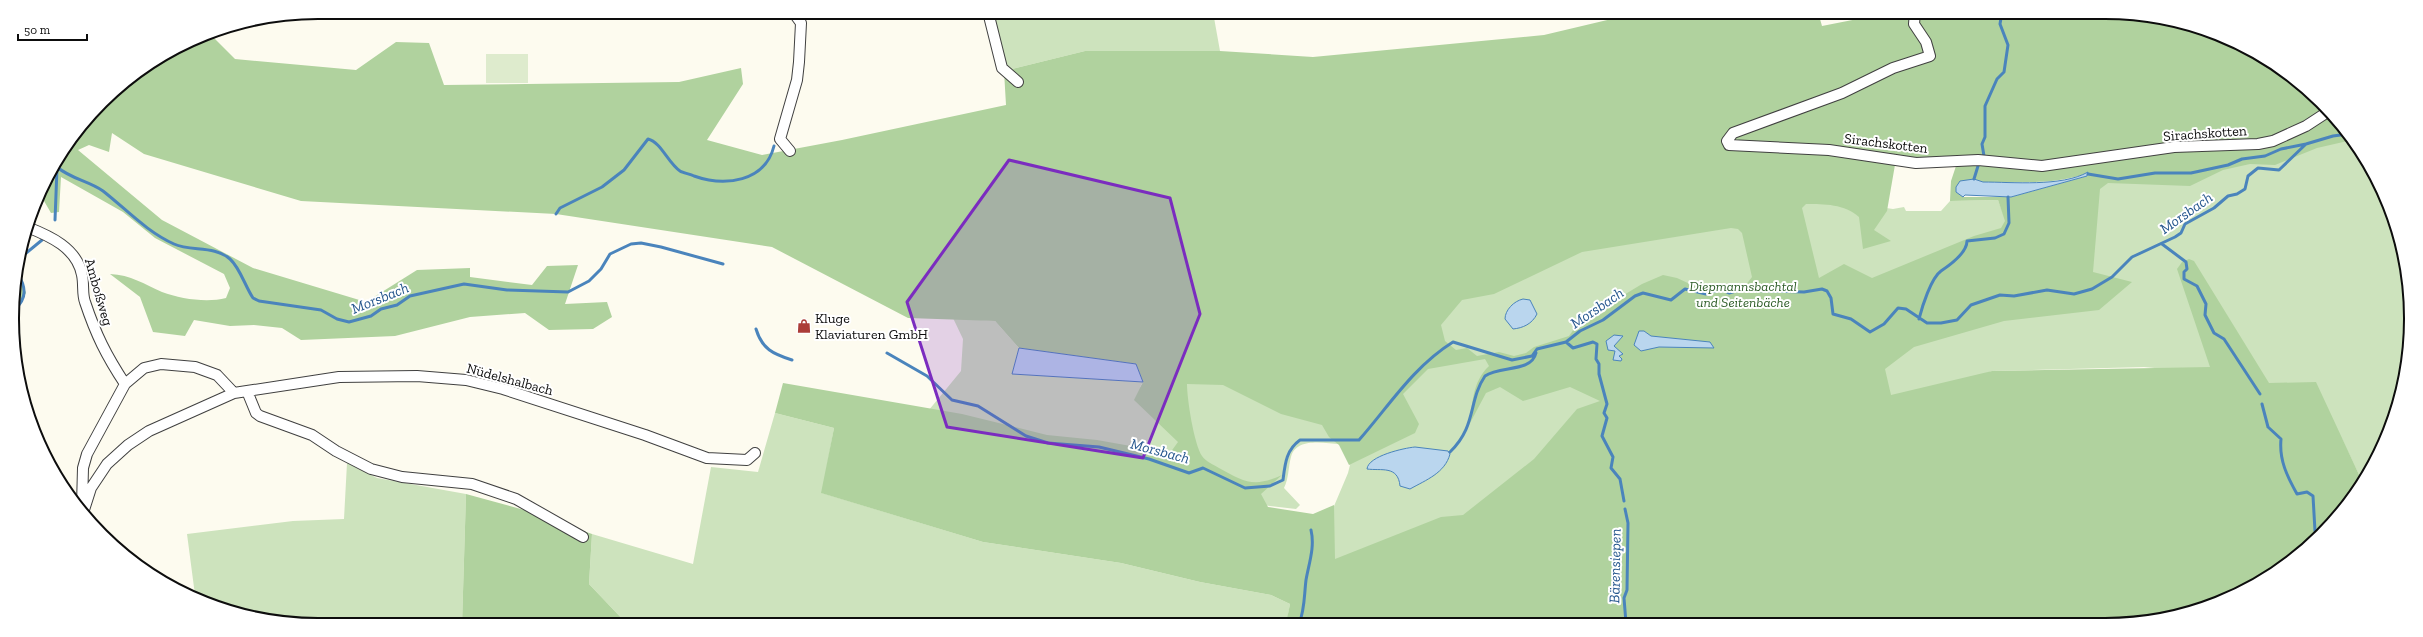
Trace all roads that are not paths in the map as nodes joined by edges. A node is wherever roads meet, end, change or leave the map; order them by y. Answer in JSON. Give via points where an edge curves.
{"nodes":[{"id":1,"x":798,"y":19,"type":"edge"},
{"id":2,"x":990,"y":19,"type":"edge"},
{"id":3,"x":1914,"y":19,"type":"edge"},
{"id":4,"x":1018,"y":82,"type":"dead end"},
{"id":5,"x":2324,"y":115,"type":"edge"},
{"id":6,"x":790,"y":151,"type":"dead end"},
{"id":7,"x":32,"y":231,"type":"edge"},
{"id":8,"x":125,"y":384,"type":"junction"},
{"id":9,"x":247,"y":391,"type":"junction"},
{"id":10,"x":234,"y":392,"type":"junction"},
{"id":11,"x":755,"y":453,"type":"dead end"},
{"id":12,"x":83,"y":503,"type":"edge"},
{"id":13,"x":85,"y":506,"type":"edge"},
{"id":14,"x":583,"y":537,"type":"dead end"}],
"edges":[{"from":1,"to":6,"type":"street","via":[[801,23],[800,62],[780,140]]},
{"from":2,"to":4,"type":"street","via":[[1002,68]]},
{"from":3,"to":5,"type":"street","name":"Sirachskotten","via":[[1914,24],[1926,42],[1930,56],[1889,69],[1842,94],[1733,133],[1727,141],[1729,145],[1829,150],[1916,163],[1978,160],[2042,166],[2174,147],[2258,144],[2273,141],[2306,126]]},
{"from":7,"to":8,"type":"street","name":"Amboßweg","via":[[55,240],[75,258],[82,274],[84,300],[103,350]]},
{"from":8,"to":10,"type":"street","via":[[149,365],[187,365],[217,375]]},
{"from":8,"to":12,"type":"street","via":[[85,461]]},
{"from":9,"to":10,"type":"street","name":"Nüdelshalbach"},
{"from":9,"to":11,"type":"street","name":"Nüdelshalbach","via":[[339,377],[417,376],[460,379],[503,389],[707,458],[747,460]]},
{"from":9,"to":14,"type":"street","via":[[256,413],[260,416],[312,435],[361,465],[402,477],[472,484],[516,499]]},
{"from":10,"to":13,"type":"street","name":"Nüdelshalbach","via":[[170,420],[128,445],[112,459],[96,479]]}]}
